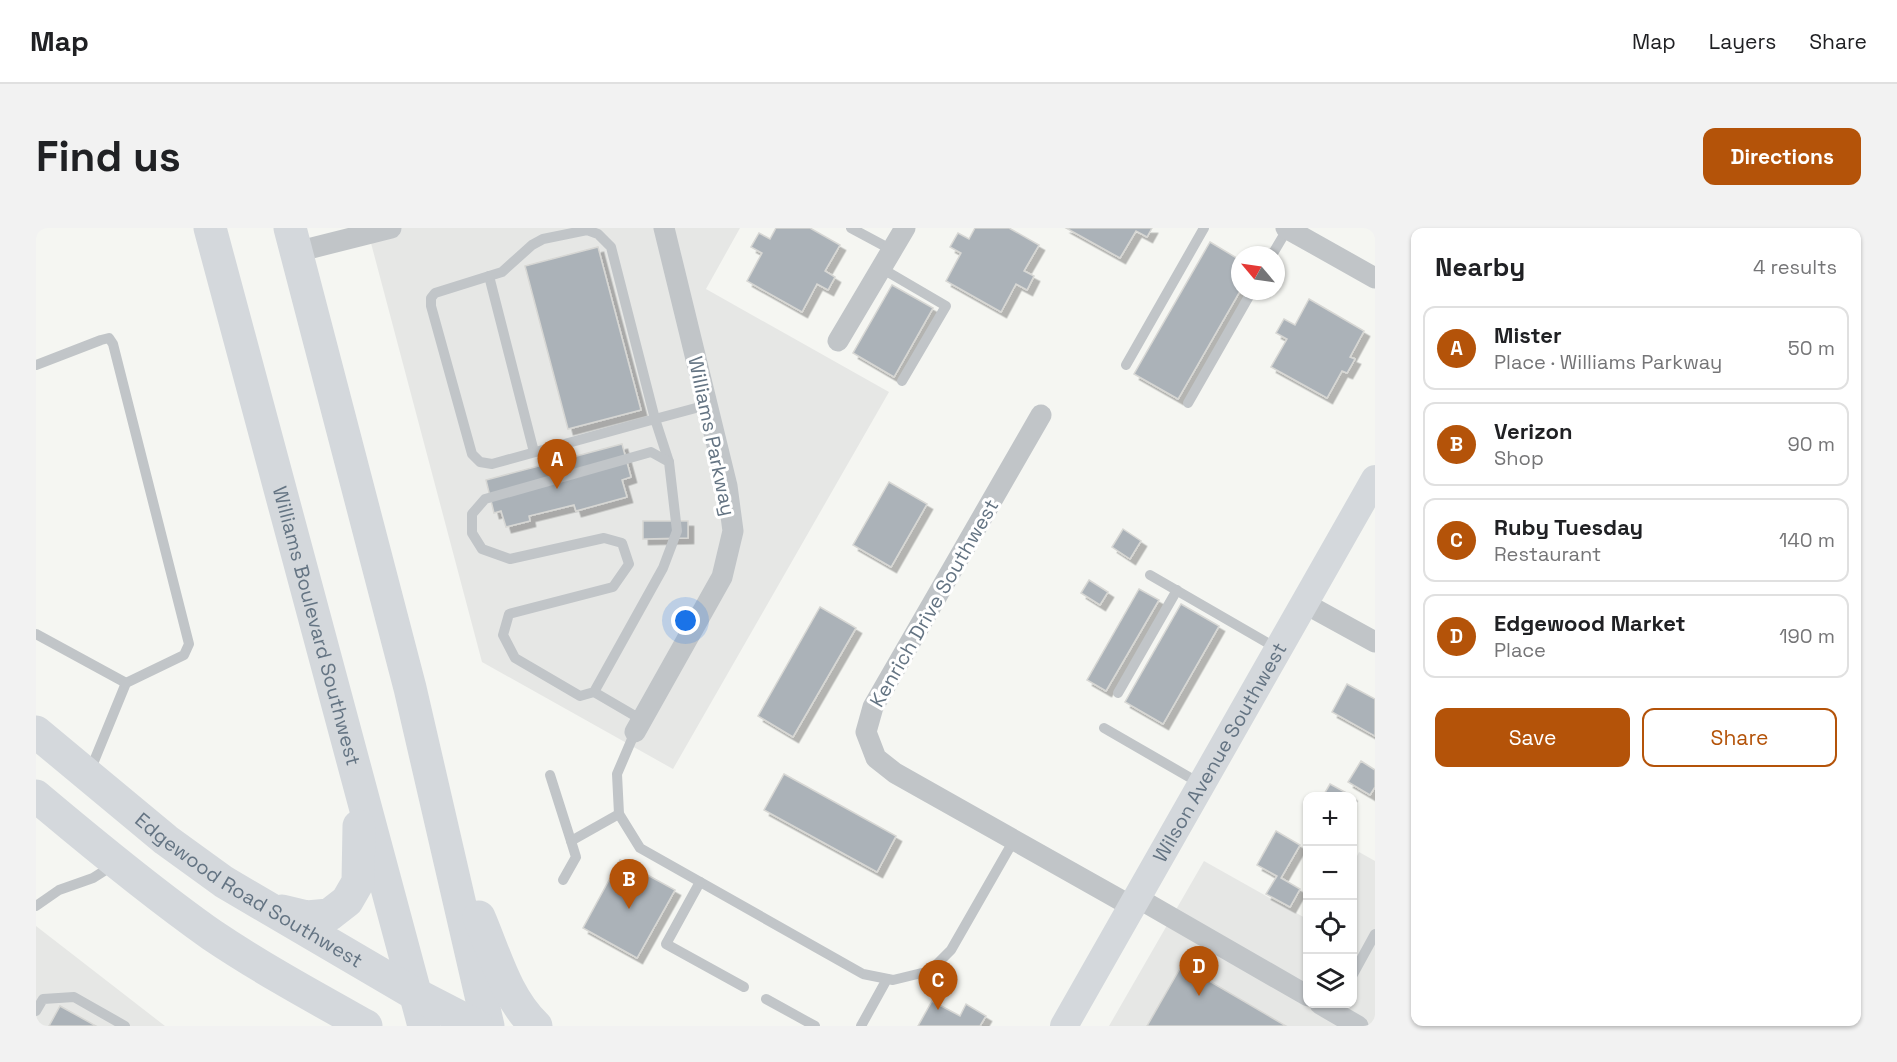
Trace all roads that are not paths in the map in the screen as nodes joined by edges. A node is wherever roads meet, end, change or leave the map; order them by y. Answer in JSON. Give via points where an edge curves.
{"nodes":[{"id":1,"x":210,"y":228,"type":"edge"},
{"id":2,"x":390,"y":228,"type":"edge"},
{"id":3,"x":664,"y":228,"type":"edge"},
{"id":4,"x":851,"y":228,"type":"edge"},
{"id":5,"x":905,"y":228,"type":"edge"},
{"id":6,"x":1204,"y":228,"type":"edge"},
{"id":7,"x":1287,"y":228,"type":"edge"},
{"id":8,"x":293,"y":240,"type":"edge"},
{"id":9,"x":1277,"y":246,"type":"edge"},
{"id":10,"x":886,"y":259,"type":"junction"},
{"id":11,"x":489,"y":276,"type":"junction"},
{"id":12,"x":1375,"y":278,"type":"edge"},
{"id":13,"x":1247,"y":300,"type":"edge"},
{"id":14,"x":838,"y":341,"type":"dead end"},
{"id":15,"x":36,"y":365,"type":"edge"},
{"id":16,"x":1126,"y":365,"type":"dead end"},
{"id":17,"x":902,"y":381,"type":"dead end"},
{"id":18,"x":1188,"y":404,"type":"dead end"},
{"id":19,"x":707,"y":405,"type":"junction"},
{"id":20,"x":1041,"y":415,"type":"dead end"},
{"id":21,"x":655,"y":419,"type":"junction"},
{"id":22,"x":534,"y":452,"type":"junction"},
{"id":23,"x":669,"y":462,"type":"junction"},
{"id":24,"x":1375,"y":479,"type":"edge"},
{"id":25,"x":1150,"y":575,"type":"dead end"},
{"id":26,"x":1177,"y":590,"type":"junction"},
{"id":27,"x":1304,"y":603,"type":"junction"},
{"id":28,"x":36,"y":634,"type":"edge"},
{"id":29,"x":1375,"y":642,"type":"edge"},
{"id":30,"x":1278,"y":649,"type":"junction"},
{"id":31,"x":126,"y":683,"type":"junction"},
{"id":32,"x":594,"y":692,"type":"junction"},
{"id":33,"x":1118,"y":693,"type":"dead end"},
{"id":34,"x":638,"y":726,"type":"junction"},
{"id":35,"x":1104,"y":728,"type":"dead end"},
{"id":36,"x":36,"y":732,"type":"edge"},
{"id":37,"x":89,"y":774,"type":"junction"},
{"id":38,"x":550,"y":775,"type":"dead end"},
{"id":39,"x":1201,"y":784,"type":"junction"},
{"id":40,"x":360,"y":788,"type":"junction"},
{"id":41,"x":36,"y":796,"type":"edge"},
{"id":42,"x":619,"y":814,"type":"junction"},
{"id":43,"x":1014,"y":840,"type":"junction"},
{"id":44,"x":445,"y":841,"type":"junction"},
{"id":45,"x":571,"y":841,"type":"junction"},
{"id":46,"x":117,"y":863,"type":"junction"},
{"id":47,"x":563,"y":880,"type":"dead end"},
{"id":48,"x":700,"y":882,"type":"junction"},
{"id":49,"x":1134,"y":902,"type":"junction"},
{"id":50,"x":36,"y":906,"type":"edge"},
{"id":51,"x":268,"y":908,"type":"junction"},
{"id":52,"x":1375,"y":934,"type":"edge"},
{"id":53,"x":1357,"y":968,"type":"edge"},
{"id":54,"x":887,"y":979,"type":"junction"},
{"id":55,"x":744,"y":987,"type":"dead end"},
{"id":56,"x":1303,"y":993,"type":"edge"},
{"id":57,"x":415,"y":994,"type":"junction"},
{"id":58,"x":766,"y":999,"type":"dead end"},
{"id":59,"x":1333,"y":1008,"type":"edge"},
{"id":60,"x":36,"y":1011,"type":"edge"},
{"id":61,"x":125,"y":1026,"type":"edge"},
{"id":62,"x":366,"y":1026,"type":"edge"},
{"id":63,"x":424,"y":1026,"type":"edge"},
{"id":64,"x":477,"y":1026,"type":"edge"},
{"id":65,"x":488,"y":1026,"type":"edge"},
{"id":66,"x":536,"y":1026,"type":"edge"},
{"id":67,"x":814,"y":1026,"type":"edge"},
{"id":68,"x":861,"y":1026,"type":"edge"},
{"id":69,"x":1064,"y":1026,"type":"edge"},
{"id":70,"x":1358,"y":1026,"type":"edge"}],
"edges":[{"from":1,"to":40,"type":"main road","name":"Williams Boulevard Southwest"},
{"from":2,"to":8,"type":"street"},
{"from":3,"to":19,"type":"street","name":"Williams Parkway"},
{"from":4,"to":10,"type":"lane"},
{"from":5,"to":10,"type":"street"},
{"from":6,"to":16,"type":"lane"},
{"from":7,"to":9,"type":"lane"},
{"from":7,"to":12,"type":"street"},
{"from":8,"to":44,"type":"main road","via":[[410,688]]},
{"from":10,"to":14,"type":"street"},
{"from":10,"to":17,"type":"lane","via":[[946,306]]},
{"from":11,"to":21,"type":"lane","via":[[507,270],[525,250],[543,239],[587,230],[604,238],[611,247]]},
{"from":11,"to":22,"type":"lane"},
{"from":11,"to":22,"type":"lane","via":[[435,293],[431,306],[472,454],[480,462],[492,464]]},
{"from":13,"to":18,"type":"lane"},
{"from":15,"to":31,"type":"lane","via":[[101,340],[109,338],[113,344],[189,644],[184,655]]},
{"from":19,"to":21,"type":"lane"},
{"from":19,"to":34,"type":"street","name":"Williams Parkway","via":[[727,486],[733,531],[722,577]]},
{"from":20,"to":43,"type":"street","name":"Kenrich Drive Southwest","via":[[873,707],[866,732],[876,758],[895,773]]},
{"from":21,"to":22,"type":"lane"},
{"from":21,"to":23,"type":"lane"},
{"from":23,"to":32,"type":"lane","via":[[677,531],[663,568]]},
{"from":23,"to":32,"type":"lane","via":[[651,452],[485,499],[472,514],[472,532],[482,549],[510,560],[604,538],[622,543],[629,564],[613,586],[509,615],[503,635],[515,658],[580,696]]},
{"from":24,"to":27,"type":"main road","name":"Wilson Avenue Southwest"},
{"from":25,"to":26,"type":"lane"},
{"from":26,"to":30,"type":"lane"},
{"from":26,"to":33,"type":"lane"},
{"from":27,"to":29,"type":"street"},
{"from":27,"to":30,"type":"main road","name":"Wilson Avenue Southwest"},
{"from":28,"to":31,"type":"lane"},
{"from":30,"to":39,"type":"main road","name":"Wilson Avenue Southwest"},
{"from":31,"to":37,"type":"lane"},
{"from":32,"to":34,"type":"lane"},
{"from":34,"to":42,"type":"lane","via":[[617,774]]},
{"from":35,"to":39,"type":"lane"},
{"from":36,"to":37,"type":"main road","name":"Edgewood Road Southwest"},
{"from":37,"to":51,"type":"main road","name":"Edgewood Road Southwest","via":[[166,840]]},
{"from":38,"to":45,"type":"lane"},
{"from":39,"to":49,"type":"main road","name":"Wilson Avenue Southwest"},
{"from":40,"to":51,"type":"main road","via":[[358,882],[347,902],[328,915],[307,917]]},
{"from":40,"to":57,"type":"main road","name":"Williams Boulevard Southwest"},
{"from":41,"to":46,"type":"main road"},
{"from":42,"to":45,"type":"lane"},
{"from":42,"to":48,"type":"lane","via":[[640,848]]},
{"from":43,"to":49,"type":"street","name":"Kenrich Drive Southwest"},
{"from":43,"to":54,"type":"lane","via":[[951,950],[930,971]]},
{"from":44,"to":65,"type":"main road"},
{"from":44,"to":66,"type":"main road","via":[[505,979],[523,1014]]},
{"from":45,"to":47,"type":"lane","via":[[576,857]]},
{"from":46,"to":50,"type":"lane","via":[[93,878],[59,890]]},
{"from":46,"to":62,"type":"main road","via":[[214,936]]},
{"from":48,"to":54,"type":"lane","via":[[863,974]]},
{"from":48,"to":55,"type":"lane","via":[[666,944]]},
{"from":49,"to":56,"type":"street","name":"Kenrich Drive Southwest"},
{"from":49,"to":69,"type":"main road","name":"Wilson Avenue Southwest"},
{"from":51,"to":57,"type":"main road","name":"Edgewood Road Southwest"},
{"from":52,"to":53,"type":"lane"},
{"from":54,"to":68,"type":"lane"},
{"from":57,"to":63,"type":"main road","name":"Williams Boulevard Southwest"},
{"from":57,"to":64,"type":"main road","name":"Edgewood Road Southwest"},
{"from":58,"to":67,"type":"lane"},
{"from":59,"to":70,"type":"street"},
{"from":60,"to":61,"type":"lane","via":[[43,999],[74,997]]}]}
